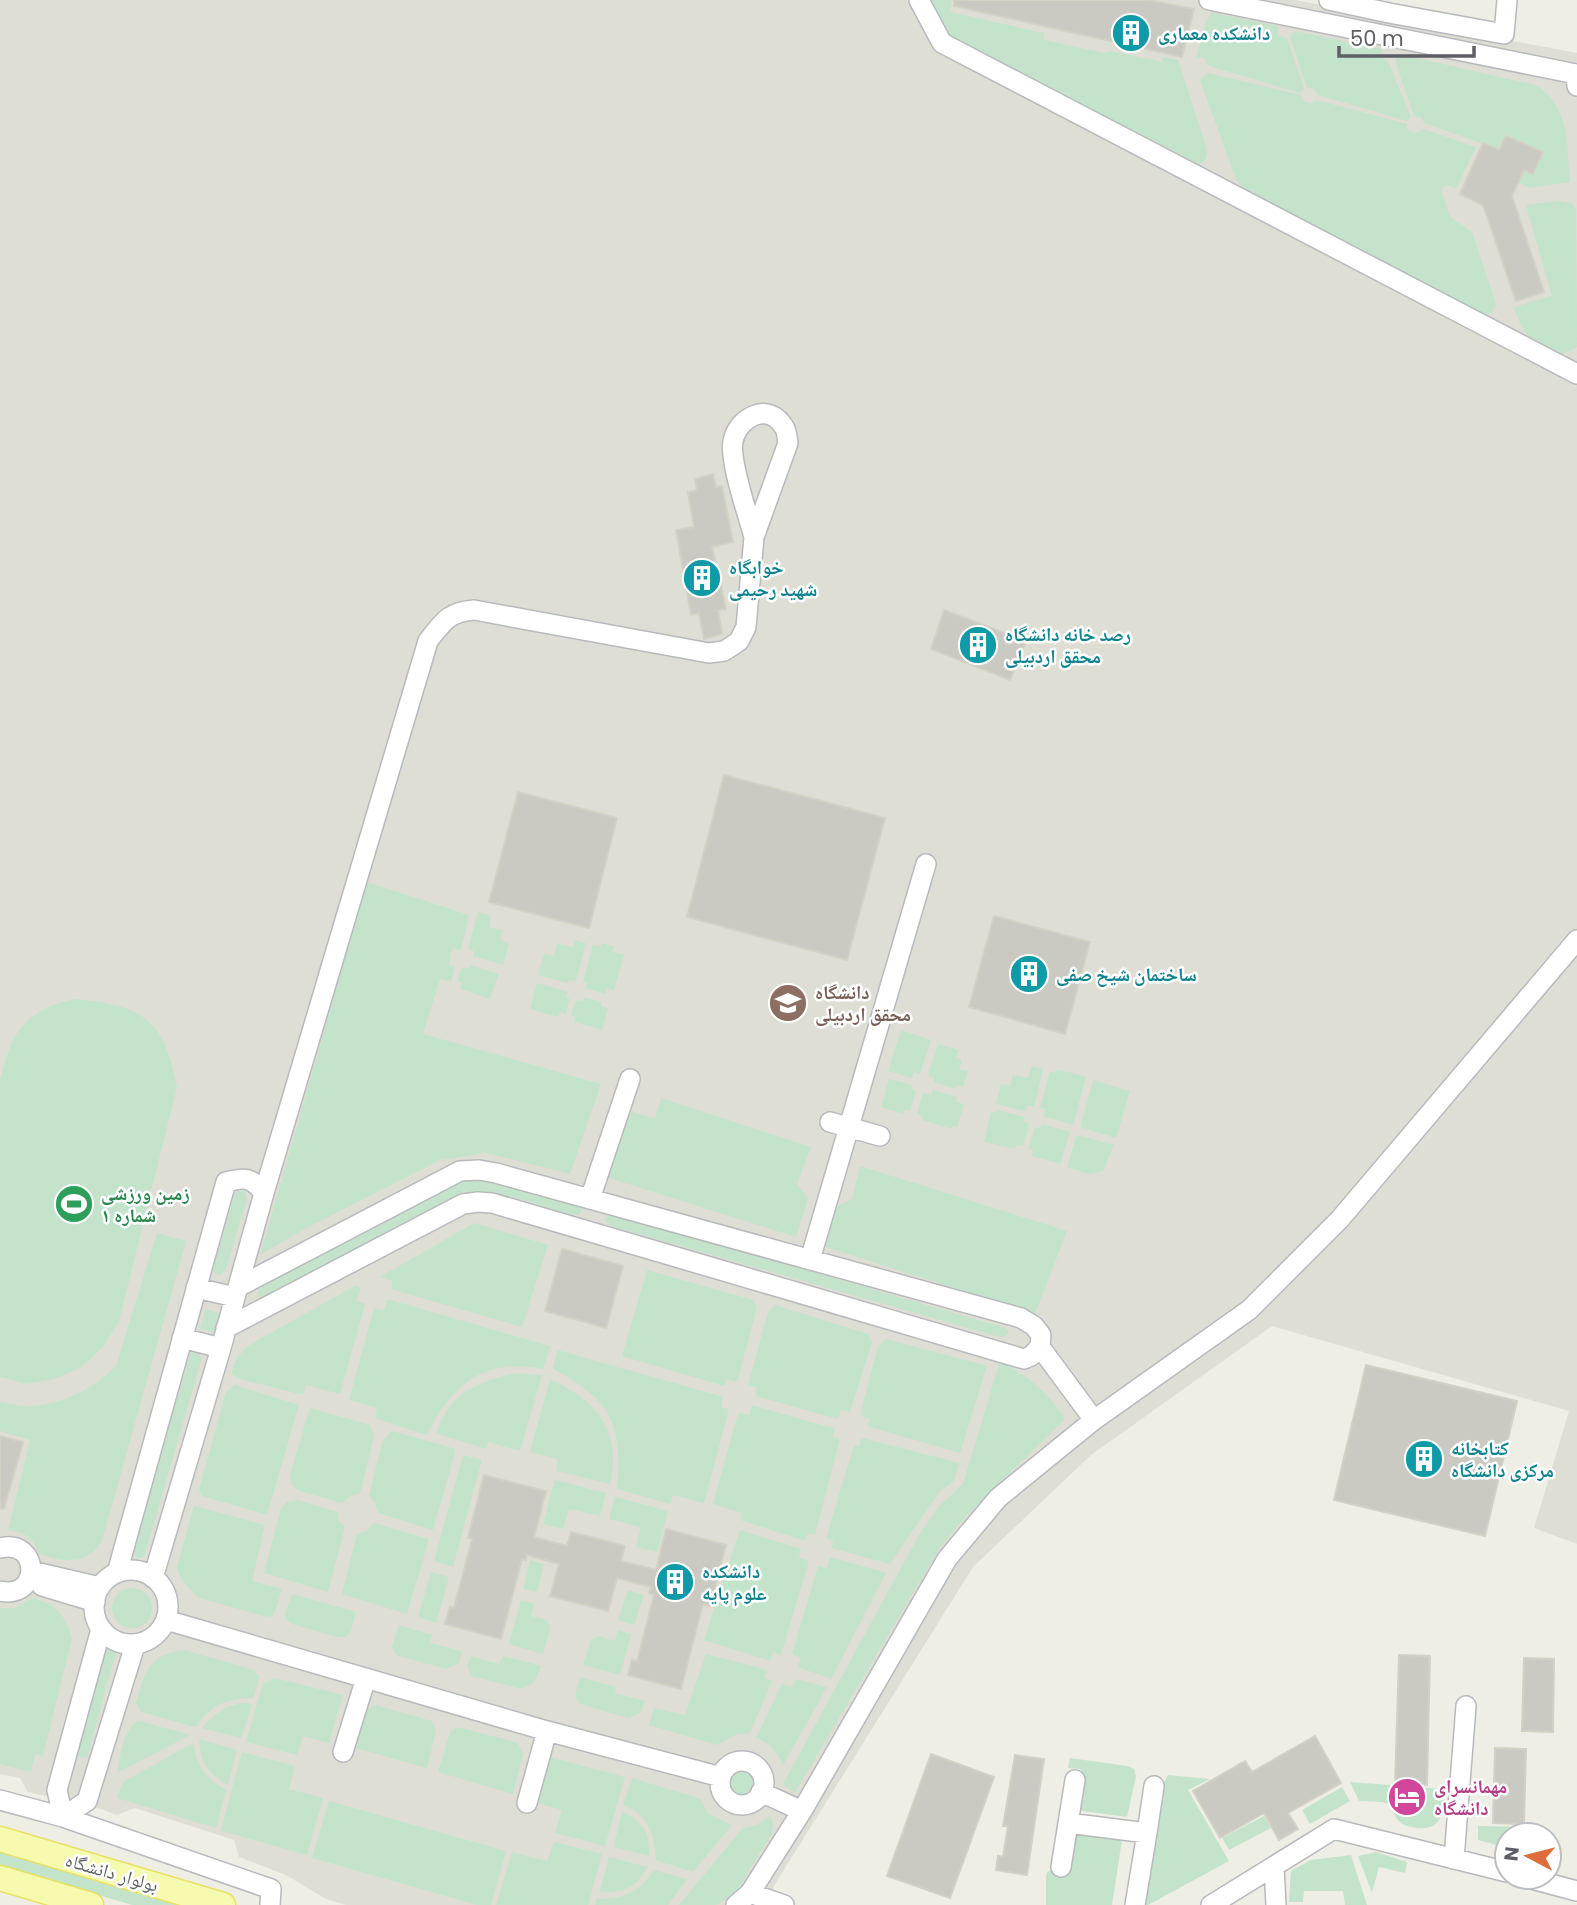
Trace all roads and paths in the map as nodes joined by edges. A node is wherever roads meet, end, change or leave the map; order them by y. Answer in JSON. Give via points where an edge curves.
{"nodes":[{"id":1,"x":919,"y":0,"type":"edge"},
{"id":2,"x":1209,"y":0,"type":"edge"},
{"id":3,"x":1329,"y":0,"type":"edge"},
{"id":4,"x":1507,"y":0,"type":"edge"},
{"id":5,"x":1390,"y":7,"type":"edge"},
{"id":6,"x":1577,"y":78,"type":"edge"},
{"id":7,"x":1577,"y":374,"type":"edge"},
{"id":8,"x":754,"y":537,"type":"junction"},
{"id":9,"x":926,"y":864,"type":"dead end"},
{"id":10,"x":1577,"y":940,"type":"edge"},
{"id":11,"x":630,"y":1079,"type":"dead end"},
{"id":12,"x":839,"y":1125,"type":"junction"},
{"id":13,"x":880,"y":1136,"type":"dead end"},
{"id":14,"x":264,"y":1193,"type":"junction"},
{"id":15,"x":590,"y":1199,"type":"junction"},
{"id":16,"x":810,"y":1259,"type":"junction"},
{"id":17,"x":196,"y":1288,"type":"junction"},
{"id":18,"x":236,"y":1292,"type":"junction"},
{"id":19,"x":226,"y":1328,"type":"junction"},
{"id":20,"x":182,"y":1338,"type":"junction"},
{"id":21,"x":1040,"y":1347,"type":"junction"},
{"id":22,"x":221,"y":1348,"type":"junction"},
{"id":23,"x":1094,"y":1420,"type":"junction"},
{"id":24,"x":0,"y":1548,"type":"edge"},
{"id":25,"x":117,"y":1573,"type":"junction"},
{"id":26,"x":29,"y":1577,"type":"junction"},
{"id":27,"x":153,"y":1577,"type":"junction"},
{"id":28,"x":0,"y":1591,"type":"edge"},
{"id":29,"x":98,"y":1595,"type":"junction"},
{"id":30,"x":166,"y":1620,"type":"junction"},
{"id":31,"x":101,"y":1629,"type":"junction"},
{"id":32,"x":135,"y":1644,"type":"junction"},
{"id":33,"x":366,"y":1678,"type":"junction"},
{"id":34,"x":1466,"y":1706,"type":"dead end"},
{"id":35,"x":547,"y":1731,"type":"junction"},
{"id":36,"x":343,"y":1752,"type":"dead end"},
{"id":37,"x":721,"y":1777,"type":"junction"},
{"id":38,"x":1074,"y":1780,"type":"dead end"},
{"id":39,"x":1154,"y":1786,"type":"dead end"},
{"id":40,"x":761,"y":1793,"type":"junction"},
{"id":41,"x":0,"y":1800,"type":"edge"},
{"id":42,"x":527,"y":1803,"type":"dead end"},
{"id":43,"x":802,"y":1811,"type":"junction"},
{"id":44,"x":63,"y":1817,"type":"junction"},
{"id":45,"x":1068,"y":1823,"type":"junction"},
{"id":46,"x":1147,"y":1833,"type":"junction"},
{"id":47,"x":0,"y":1839,"type":"edge"},
{"id":48,"x":1454,"y":1858,"type":"junction"},
{"id":49,"x":1274,"y":1866,"type":"junction"},
{"id":50,"x":1062,"y":1867,"type":"dead end"},
{"id":51,"x":1493,"y":1868,"type":"edge"},
{"id":52,"x":0,"y":1878,"type":"edge"},
{"id":53,"x":743,"y":1899,"type":"edge"},
{"id":54,"x":91,"y":1905,"type":"edge"},
{"id":55,"x":223,"y":1905,"type":"edge"},
{"id":56,"x":270,"y":1905,"type":"edge"},
{"id":57,"x":784,"y":1905,"type":"edge"},
{"id":58,"x":1135,"y":1905,"type":"edge"},
{"id":59,"x":1211,"y":1905,"type":"edge"},
{"id":60,"x":1276,"y":1905,"type":"edge"}],
"edges":[{"from":1,"to":7,"type":"street","via":[[942,43]]},
{"from":2,"to":6,"type":"street"},
{"from":3,"to":5,"type":"street"},
{"from":4,"to":5,"type":"street","via":[[1504,34]]},
{"from":8,"to":8,"type":"street","via":[[732,444],[737,428],[750,416],[764,413],[785,427],[788,443]]},
{"from":8,"to":14,"type":"street","via":[[746,627],[739,641],[724,651],[709,653],[474,610],[446,618],[428,641]]},
{"from":9,"to":12,"type":"street"},
{"from":10,"to":23,"type":"street","via":[[1340,1219],[1249,1310]]},
{"from":11,"to":15,"type":"street"},
{"from":12,"to":13,"type":"street"},
{"from":12,"to":16,"type":"street"},
{"from":14,"to":17,"type":"street","via":[[256,1182],[240,1178],[226,1182]]},
{"from":14,"to":18,"type":"street"},
{"from":15,"to":16,"type":"street"},
{"from":15,"to":18,"type":"street","via":[[496,1172],[460,1171]]},
{"from":16,"to":21,"type":"street","via":[[1021,1318],[1041,1335]]},
{"from":17,"to":18,"type":"street"},
{"from":17,"to":20,"type":"street"},
{"from":18,"to":19,"type":"street"},
{"from":19,"to":21,"type":"street","via":[[463,1204],[478,1202],[1024,1359]]},
{"from":19,"to":22,"type":"street"},
{"from":20,"to":22,"type":"street"},
{"from":20,"to":25,"type":"street"},
{"from":21,"to":23,"type":"street"},
{"from":22,"to":27,"type":"street"},
{"from":23,"to":43,"type":"street","via":[[998,1498],[947,1559]]},
{"from":24,"to":26,"type":"street","via":[[19,1549],[29,1560]]},
{"from":25,"to":27,"type":"street","via":[[129,1570]]},
{"from":25,"to":29,"type":"street"},
{"from":26,"to":28,"type":"street","via":[[16,1591]]},
{"from":26,"to":29,"type":"street"},
{"from":27,"to":30,"type":"street","via":[[167,1598]]},
{"from":29,"to":31,"type":"street","via":[[96,1619]]},
{"from":30,"to":32,"type":"street","via":[[157,1634]]},
{"from":30,"to":33,"type":"street"},
{"from":31,"to":32,"type":"street","via":[[110,1638]]},
{"from":31,"to":44,"type":"street","via":[[57,1790]]},
{"from":32,"to":44,"type":"street","via":[[87,1801]]},
{"from":33,"to":35,"type":"street"},
{"from":33,"to":36,"type":"street"},
{"from":34,"to":48,"type":"street"},
{"from":35,"to":37,"type":"street"},
{"from":35,"to":42,"type":"street"},
{"from":37,"to":40,"type":"street","via":[[726,1797],[738,1804],[751,1802]]},
{"from":37,"to":40,"type":"street","via":[[729,1765],[750,1762],[761,1772]]},
{"from":38,"to":45,"type":"street"},
{"from":39,"to":46,"type":"street"},
{"from":40,"to":43,"type":"street"},
{"from":41,"to":44,"type":"street"},
{"from":43,"to":53,"type":"street"},
{"from":44,"to":56,"type":"street","via":[[271,1889]]},
{"from":45,"to":46,"type":"street"},
{"from":45,"to":50,"type":"street"},
{"from":46,"to":58,"type":"street"},
{"from":47,"to":55,"type":"main road","name":"بولوار دانشگاه"},
{"from":48,"to":49,"type":"street","via":[[1334,1829]]},
{"from":48,"to":51,"type":"street"},
{"from":49,"to":59,"type":"street"},
{"from":49,"to":60,"type":"street"},
{"from":52,"to":54,"type":"main road","name":"بولوار دانشگاه"},
{"from":53,"to":57,"type":"street"}]}
